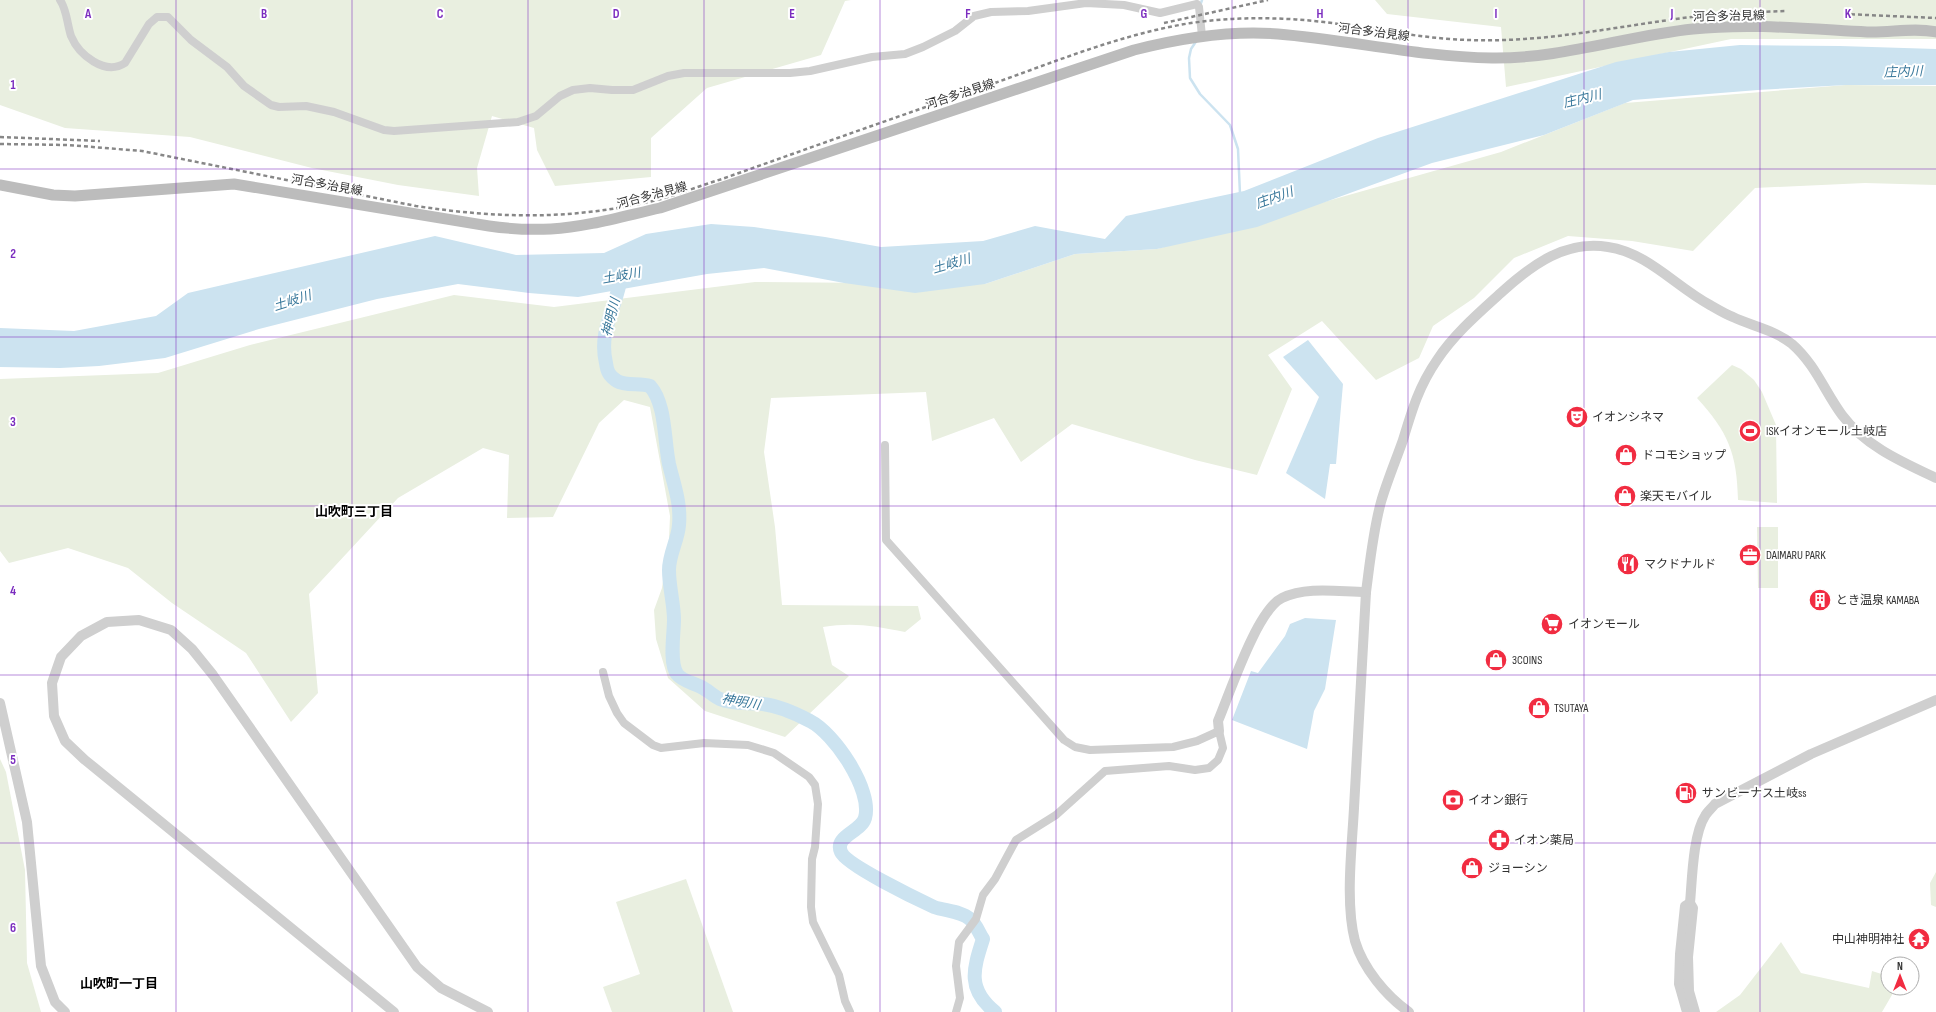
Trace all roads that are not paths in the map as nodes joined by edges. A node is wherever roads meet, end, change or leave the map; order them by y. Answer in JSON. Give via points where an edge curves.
{"nodes":[{"id":1,"x":60,"y":0,"type":"edge"},
{"id":2,"x":1936,"y":32,"type":"edge"},
{"id":3,"x":1202,"y":36,"type":"junction"},
{"id":4,"x":0,"y":185,"type":"edge"},
{"id":5,"x":885,"y":445,"type":"dead end"},
{"id":6,"x":1936,"y":478,"type":"edge"},
{"id":7,"x":1366,"y":592,"type":"junction"},
{"id":8,"x":603,"y":672,"type":"dead end"},
{"id":9,"x":1936,"y":700,"type":"edge"},
{"id":10,"x":0,"y":703,"type":"edge"},
{"id":11,"x":1219,"y":731,"type":"junction"},
{"id":12,"x":1690,"y":903,"type":"junction"},
{"id":13,"x":65,"y":1012,"type":"edge"},
{"id":14,"x":394,"y":1012,"type":"edge"},
{"id":15,"x":488,"y":1012,"type":"edge"},
{"id":16,"x":850,"y":1012,"type":"edge"},
{"id":17,"x":956,"y":1012,"type":"edge"},
{"id":18,"x":1409,"y":1012,"type":"edge"},
{"id":19,"x":1687,"y":1012,"type":"edge"},
{"id":20,"x":1695,"y":1012,"type":"edge"}],
"edges":[{"from":1,"to":3,"type":"street","via":[[71,36],[81,51],[104,67],[119,67],[125,63],[149,24],[158,17],[168,17],[191,40],[227,67],[244,86],[271,105],[306,106],[394,131],[518,122],[536,116],[560,96],[573,90],[633,90],[668,76],[684,73],[790,74],[872,57],[905,54],[923,48],[974,16],[991,12],[1086,3],[1124,5],[1160,13],[1197,4]]},
{"from":2,"to":3,"type":"main road","name":"河合多治見線","via":[[1923,29],[1885,32],[1725,27],[1684,30],[1544,55],[1493,58],[1277,34]]},
{"from":3,"to":4,"type":"main road","name":"河合多治見線","via":[[1170,40],[1134,50],[660,208],[594,223],[552,229],[489,226],[234,184],[75,196],[53,195]]},
{"from":5,"to":11,"type":"street","via":[[886,540],[1064,740],[1075,747],[1090,750],[1173,747],[1197,741]]},
{"from":6,"to":7,"type":"street","via":[[1885,453],[1856,431],[1843,416],[1810,363],[1791,343],[1764,328],[1733,317],[1708,304],[1656,267],[1631,253],[1607,246],[1566,249],[1534,265],[1462,328],[1420,386],[1381,503],[1371,550]]},
{"from":7,"to":11,"type":"street","via":[[1301,592],[1281,598],[1268,610],[1258,625],[1218,721]]},
{"from":7,"to":18,"type":"street","via":[[1353,827],[1351,918],[1355,941],[1363,961],[1385,989]]},
{"from":8,"to":16,"type":"street","via":[[609,696],[617,713],[624,723],[653,745],[661,748],[704,743],[748,745],[774,753],[809,777],[815,785],[818,804],[812,859],[813,922],[839,975]]},
{"from":9,"to":12,"type":"street","via":[[1810,754],[1715,804],[1704,816],[1699,833]]},
{"from":10,"to":13,"type":"street","via":[[28,822],[41,966],[56,1002]]},
{"from":11,"to":17,"type":"street","via":[[1223,748],[1218,760],[1209,768],[1195,770],[1169,766],[1105,771],[1056,815],[1016,840],[995,879],[982,895],[976,919],[959,942],[956,966],[960,998]]},
{"from":12,"to":19,"type":"street","via":[[1685,906],[1679,984]]},
{"from":12,"to":20,"type":"street","via":[[1693,908],[1688,957],[1689,991]]},
{"from":14,"to":15,"type":"street","via":[[65,741],[54,716],[52,683],[60,657],[81,636],[107,622],[139,620],[171,630],[192,649],[213,675],[417,967],[441,988]]}]}
